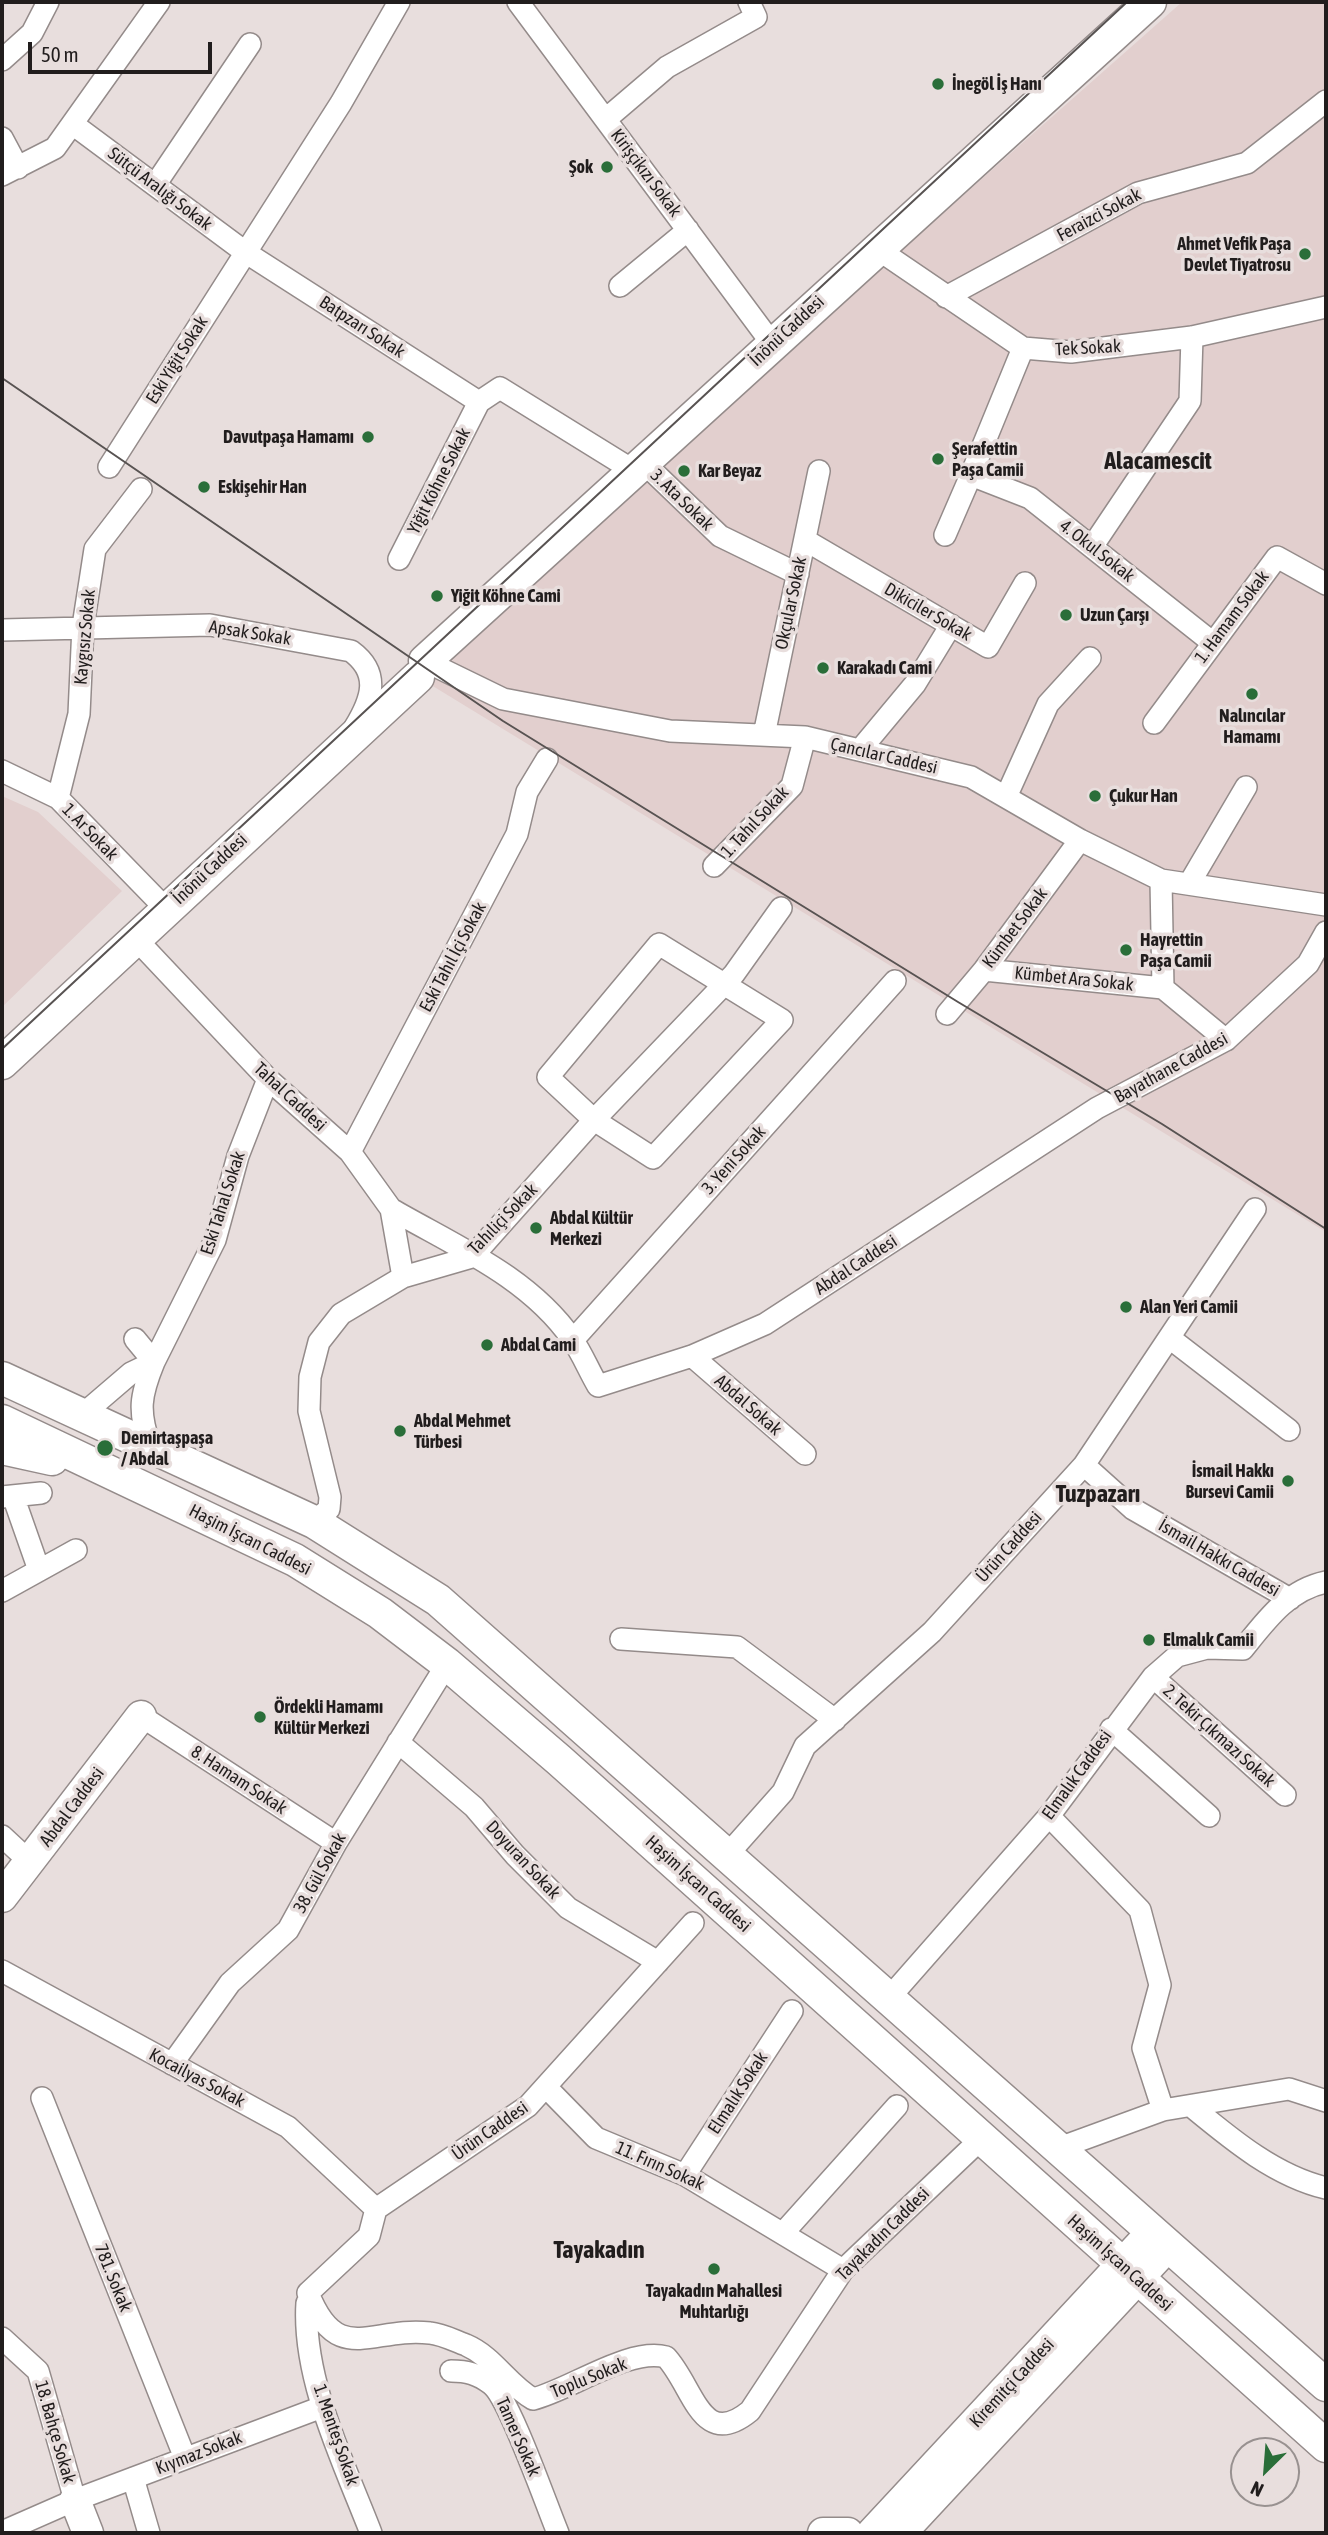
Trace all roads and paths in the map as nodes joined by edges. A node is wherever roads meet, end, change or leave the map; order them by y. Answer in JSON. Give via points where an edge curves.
{"nodes":[{"id":1,"x":48,"y":2,"type":"edge"},
{"id":2,"x":159,"y":2,"type":"edge"},
{"id":3,"x":399,"y":2,"type":"edge"},
{"id":4,"x":518,"y":2,"type":"edge"},
{"id":5,"x":749,"y":2,"type":"edge"},
{"id":6,"x":1150,"y":2,"type":"edge"},
{"id":7,"x":250,"y":44,"type":"dead end"},
{"id":8,"x":2,"y":60,"type":"edge"},
{"id":9,"x":1326,"y":101,"type":"edge"},
{"id":10,"x":606,"y":118,"type":"junction"},
{"id":11,"x":74,"y":125,"type":"junction"},
{"id":12,"x":2,"y":138,"type":"edge"},
{"id":13,"x":10,"y":172,"type":"edge"},
{"id":14,"x":155,"y":186,"type":"junction"},
{"id":15,"x":688,"y":230,"type":"junction"},
{"id":16,"x":876,"y":248,"type":"junction"},
{"id":17,"x":245,"y":252,"type":"junction"},
{"id":18,"x":620,"y":286,"type":"dead end"},
{"id":19,"x":946,"y":297,"type":"junction"},
{"id":20,"x":1326,"y":307,"type":"edge"},
{"id":21,"x":1192,"y":337,"type":"junction"},
{"id":22,"x":773,"y":345,"type":"junction"},
{"id":23,"x":1023,"y":348,"type":"junction"},
{"id":24,"x":479,"y":402,"type":"junction"},
{"id":25,"x":639,"y":466,"type":"junction"},
{"id":26,"x":110,"y":467,"type":"dead end"},
{"id":27,"x":819,"y":471,"type":"dead end"},
{"id":28,"x":971,"y":475,"type":"junction"},
{"id":29,"x":141,"y":489,"type":"dead end"},
{"id":30,"x":945,"y":535,"type":"dead end"},
{"id":31,"x":805,"y":540,"type":"junction"},
{"id":32,"x":1092,"y":547,"type":"junction"},
{"id":33,"x":399,"y":559,"type":"dead end"},
{"id":34,"x":797,"y":574,"type":"junction"},
{"id":35,"x":1025,"y":583,"type":"dead end"},
{"id":36,"x":1326,"y":584,"type":"edge"},
{"id":37,"x":951,"y":625,"type":"junction"},
{"id":38,"x":83,"y":626,"type":"junction"},
{"id":39,"x":2,"y":630,"type":"edge"},
{"id":40,"x":1213,"y":643,"type":"junction"},
{"id":41,"x":1090,"y":658,"type":"dead end"},
{"id":42,"x":422,"y":669,"type":"junction"},
{"id":43,"x":1154,"y":723,"type":"dead end"},
{"id":44,"x":764,"y":735,"type":"junction"},
{"id":45,"x":805,"y":737,"type":"junction"},
{"id":46,"x":346,"y":741,"type":"junction"},
{"id":47,"x":860,"y":750,"type":"junction"},
{"id":48,"x":547,"y":759,"type":"dead end"},
{"id":49,"x":2,"y":771,"type":"edge"},
{"id":50,"x":1246,"y":787,"type":"dead end"},
{"id":51,"x":1006,"y":797,"type":"junction"},
{"id":52,"x":58,"y":798,"type":"junction"},
{"id":53,"x":1080,"y":841,"type":"junction"},
{"id":54,"x":714,"y":866,"type":"dead end"},
{"id":55,"x":1161,"y":880,"type":"junction"},
{"id":56,"x":1189,"y":884,"type":"junction"},
{"id":57,"x":1326,"y":905,"type":"edge"},
{"id":58,"x":781,"y":908,"type":"dead end"},
{"id":59,"x":167,"y":910,"type":"junction"},
{"id":60,"x":1326,"y":932,"type":"edge"},
{"id":61,"x":136,"y":939,"type":"junction"},
{"id":62,"x":984,"y":970,"type":"junction"},
{"id":63,"x":895,"y":981,"type":"dead end"},
{"id":64,"x":725,"y":982,"type":"junction"},
{"id":65,"x":1163,"y":988,"type":"junction"},
{"id":66,"x":947,"y":1014,"type":"dead end"},
{"id":67,"x":1226,"y":1040,"type":"junction"},
{"id":68,"x":2,"y":1063,"type":"edge"},
{"id":69,"x":268,"y":1079,"type":"junction"},
{"id":70,"x":1097,"y":1108,"type":"joint"},
{"id":71,"x":594,"y":1119,"type":"junction"},
{"id":72,"x":350,"y":1152,"type":"junction"},
{"id":73,"x":391,"y":1209,"type":"junction"},
{"id":74,"x":1255,"y":1209,"type":"dead end"},
{"id":75,"x":472,"y":1257,"type":"junction"},
{"id":76,"x":403,"y":1277,"type":"junction"},
{"id":77,"x":135,"y":1339,"type":"dead end"},
{"id":78,"x":1171,"y":1339,"type":"junction"},
{"id":79,"x":573,"y":1340,"type":"junction"},
{"id":80,"x":692,"y":1356,"type":"junction"},
{"id":81,"x":154,"y":1362,"type":"junction"},
{"id":82,"x":2,"y":1378,"type":"edge"},
{"id":83,"x":82,"y":1415,"type":"junction"},
{"id":84,"x":2,"y":1421,"type":"edge"},
{"id":85,"x":1289,"y":1430,"type":"dead end"},
{"id":86,"x":150,"y":1446,"type":"junction"},
{"id":87,"x":2,"y":1448,"type":"edge"},
{"id":88,"x":805,"y":1454,"type":"dead end"},
{"id":89,"x":1084,"y":1465,"type":"junction"},
{"id":90,"x":143,"y":1488,"type":"junction"},
{"id":91,"x":40,"y":1493,"type":"dead end"},
{"id":92,"x":8,"y":1497,"type":"edge"},
{"id":93,"x":314,"y":1522,"type":"junction"},
{"id":94,"x":76,"y":1550,"type":"dead end"},
{"id":95,"x":39,"y":1570,"type":"junction"},
{"id":96,"x":1326,"y":1583,"type":"edge"},
{"id":97,"x":2,"y":1591,"type":"edge"},
{"id":98,"x":1290,"y":1599,"type":"junction"},
{"id":99,"x":621,"y":1639,"type":"dead end"},
{"id":100,"x":447,"y":1664,"type":"junction"},
{"id":101,"x":1153,"y":1677,"type":"junction"},
{"id":102,"x":141,"y":1716,"type":"joint"},
{"id":103,"x":835,"y":1720,"type":"junction"},
{"id":104,"x":1111,"y":1729,"type":"junction"},
{"id":105,"x":398,"y":1742,"type":"junction"},
{"id":106,"x":1284,"y":1795,"type":"dead end"},
{"id":107,"x":1049,"y":1816,"type":"junction"},
{"id":108,"x":1209,"y":1816,"type":"dead end"},
{"id":109,"x":2,"y":1836,"type":"edge"},
{"id":110,"x":336,"y":1843,"type":"junction"},
{"id":111,"x":728,"y":1854,"type":"junction"},
{"id":112,"x":30,"y":1862,"type":"junction"},
{"id":113,"x":2,"y":1897,"type":"edge"},
{"id":114,"x":693,"y":1923,"type":"dead end"},
{"id":115,"x":658,"y":1962,"type":"junction"},
{"id":116,"x":2,"y":1971,"type":"edge"},
{"id":117,"x":889,"y":1998,"type":"junction"},
{"id":118,"x":792,"y":2011,"type":"dead end"},
{"id":119,"x":172,"y":2064,"type":"junction"},
{"id":120,"x":547,"y":2087,"type":"junction"},
{"id":121,"x":42,"y":2098,"type":"dead end"},
{"id":122,"x":1326,"y":2101,"type":"edge"},
{"id":123,"x":898,"y":2106,"type":"dead end"},
{"id":124,"x":1191,"y":2106,"type":"junction"},
{"id":125,"x":1163,"y":2110,"type":"junction"},
{"id":126,"x":982,"y":2138,"type":"junction"},
{"id":127,"x":1059,"y":2148,"type":"junction"},
{"id":128,"x":685,"y":2175,"type":"junction"},
{"id":129,"x":1326,"y":2188,"type":"edge"},
{"id":130,"x":376,"y":2209,"type":"junction"},
{"id":131,"x":784,"y":2232,"type":"junction"},
{"id":132,"x":1160,"y":2239,"type":"junction"},
{"id":133,"x":843,"y":2270,"type":"junction"},
{"id":134,"x":1130,"y":2272,"type":"junction"},
{"id":135,"x":308,"y":2294,"type":"junction"},
{"id":136,"x":2,"y":2338,"type":"edge"},
{"id":137,"x":451,"y":2371,"type":"dead end"},
{"id":138,"x":1326,"y":2385,"type":"edge"},
{"id":139,"x":322,"y":2407,"type":"junction"},
{"id":140,"x":750,"y":2411,"type":"joint"},
{"id":141,"x":1326,"y":2446,"type":"edge"},
{"id":142,"x":184,"y":2458,"type":"junction"},
{"id":143,"x":133,"y":2478,"type":"junction"},
{"id":144,"x":75,"y":2500,"type":"junction"},
{"id":145,"x":2,"y":2532,"type":"edge"},
{"id":146,"x":88,"y":2533,"type":"edge"},
{"id":147,"x":149,"y":2533,"type":"edge"},
{"id":148,"x":371,"y":2533,"type":"edge"},
{"id":149,"x":558,"y":2533,"type":"edge"},
{"id":150,"x":823,"y":2533,"type":"edge"},
{"id":151,"x":848,"y":2533,"type":"edge"},
{"id":152,"x":872,"y":2533,"type":"edge"},
{"id":153,"x":901,"y":2533,"type":"edge"}],
"edges":[{"from":1,"to":8,"type":"street","via":[[32,33]]},
{"from":2,"to":11,"type":"street"},
{"from":3,"to":17,"type":"street","name":"Eski Yiğit Sokak","via":[[341,103]]},
{"from":4,"to":10,"type":"street","name":"Kirişçikızı Sokak"},
{"from":5,"to":10,"type":"street","via":[[756,17],[667,67]]},
{"from":6,"to":16,"type":"main road","name":"İnönü Caddesi"},
{"from":7,"to":14,"type":"street"},
{"from":9,"to":19,"type":"street","name":"Feraizci Sokak","via":[[1247,163],[1138,192]]},
{"from":10,"to":15,"type":"street","name":"Kirişçikızı Sokak"},
{"from":11,"to":13,"type":"street","via":[[55,148]]},
{"from":11,"to":14,"type":"street","name":"Sütçü Aralığı Sokak"},
{"from":12,"to":13,"type":"street"},
{"from":14,"to":17,"type":"street","name":"Sütçü Aralığı Sokak"},
{"from":15,"to":18,"type":"street"},
{"from":15,"to":22,"type":"street","name":"Kirişçikızı Sokak"},
{"from":16,"to":19,"type":"street","name":"Tek Sokak"},
{"from":16,"to":22,"type":"main road","name":"İnönü Caddesi"},
{"from":17,"to":24,"type":"street","name":"Batpzarı Sokak"},
{"from":17,"to":26,"type":"street","name":"Eski Yiğit Sokak"},
{"from":19,"to":23,"type":"street","name":"Tek Sokak"},
{"from":20,"to":21,"type":"street","name":"Tek Sokak"},
{"from":21,"to":23,"type":"street","name":"Tek Sokak","via":[[1071,352]]},
{"from":21,"to":32,"type":"street","via":[[1190,401]]},
{"from":22,"to":25,"type":"main road","name":"İnönü Caddesi"},
{"from":23,"to":28,"type":"street"},
{"from":24,"to":25,"type":"street","name":"3. Ata Sokak","via":[[500,388]]},
{"from":24,"to":33,"type":"street","name":"Yiğit Köhne Sokak"},
{"from":25,"to":34,"type":"street","name":"3. Ata Sokak","via":[[720,536]]},
{"from":25,"to":42,"type":"main road","name":"İnönü Caddesi"},
{"from":27,"to":31,"type":"street","name":"Okçular Sokak"},
{"from":28,"to":30,"type":"street"},
{"from":28,"to":32,"type":"street","name":"4. Okul Sokak","via":[[1030,498]]},
{"from":29,"to":38,"type":"street","name":"Kaygısız Sokak","via":[[95,549]]},
{"from":31,"to":34,"type":"street","name":"Okçular Sokak"},
{"from":31,"to":37,"type":"street","name":"Dikiciler Sokak"},
{"from":32,"to":40,"type":"street","name":"4. Okul Sokak"},
{"from":34,"to":44,"type":"street","name":"Okçular Sokak"},
{"from":35,"to":37,"type":"street","name":"Dikiciler Sokak","via":[[988,647]]},
{"from":36,"to":40,"type":"street","name":"1. Hamam Sokak","via":[[1277,557]]},
{"from":37,"to":47,"type":"street","via":[[915,684]]},
{"from":38,"to":39,"type":"street","name":"Apsak Sokak"},
{"from":38,"to":46,"type":"street","name":"Apsak Sokak","via":[[210,625],[351,651],[366,662],[371,682],[365,709]]},
{"from":38,"to":52,"type":"street","name":"Kaygısız Sokak","via":[[79,714]]},
{"from":40,"to":43,"type":"street","name":"1. Hamam Sokak"},
{"from":41,"to":51,"type":"street","via":[[1048,704]]},
{"from":42,"to":44,"type":"street","name":"Çancılar Caddesi","via":[[503,699],[670,731]]},
{"from":42,"to":46,"type":"main road","name":"İnönü Caddesi"},
{"from":44,"to":45,"type":"street","name":"Çancılar Caddesi"},
{"from":45,"to":47,"type":"street","name":"Çancılar Caddesi"},
{"from":45,"to":54,"type":"street","name":"1. Tahıl Sokak","via":[[792,786]]},
{"from":46,"to":59,"type":"main road","name":"İnönü Caddesi"},
{"from":47,"to":51,"type":"street","name":"Çancılar Caddesi","via":[[971,777]]},
{"from":48,"to":72,"type":"street","name":"Eski Tahıl İçi Sokak","via":[[527,792],[517,834]]},
{"from":49,"to":52,"type":"street","name":"1. Ar Sokak"},
{"from":50,"to":56,"type":"street"},
{"from":51,"to":53,"type":"street","name":"Çancılar Caddesi"},
{"from":52,"to":59,"type":"street","name":"1. Ar Sokak"},
{"from":53,"to":55,"type":"street","name":"Çancılar Caddesi"},
{"from":53,"to":62,"type":"street","name":"Kümbet Sokak"},
{"from":55,"to":56,"type":"street","name":"Çancılar Caddesi"},
{"from":55,"to":65,"type":"street"},
{"from":56,"to":57,"type":"street","name":"Çancılar Caddesi"},
{"from":58,"to":64,"type":"street","name":"Tahıliçi Sokak"},
{"from":59,"to":61,"type":"main road","name":"İnönü Caddesi"},
{"from":60,"to":67,"type":"street","name":"Bayathane Caddesi","via":[[1308,964]]},
{"from":61,"to":68,"type":"main road","name":"İnönü Caddesi"},
{"from":61,"to":69,"type":"street","name":"Tahal Caddesi"},
{"from":62,"to":65,"type":"street","name":"Kümbet Ara Sokak"},
{"from":62,"to":66,"type":"street","name":"Kümbet Sokak"},
{"from":63,"to":79,"type":"street","name":"3. Yeni Sokak"},
{"from":64,"to":71,"type":"street","name":"Tahıliçi Sokak"},
{"from":64,"to":71,"type":"street","via":[[659,944],[548,1077]]},
{"from":64,"to":71,"type":"street","via":[[782,1020],[653,1158]]},
{"from":65,"to":67,"type":"street"},
{"from":67,"to":70,"type":"street","name":"Bayathane Caddesi"},
{"from":69,"to":72,"type":"street","name":"Tahal Caddesi"},
{"from":69,"to":81,"type":"street","name":"Eski Tahal Sokak","via":[[238,1156],[215,1240]]},
{"from":70,"to":80,"type":"street","name":"Abdal Caddesi","via":[[765,1324]]},
{"from":71,"to":75,"type":"street","name":"Tahıliçi Sokak"},
{"from":72,"to":73,"type":"street","name":"Tahal Caddesi"},
{"from":73,"to":75,"type":"street"},
{"from":73,"to":76,"type":"street","name":"Tahal Caddesi"},
{"from":74,"to":78,"type":"street","name":"Ürün Caddesi"},
{"from":75,"to":76,"type":"street","name":"Tahıliçi Sokak"},
{"from":75,"to":79,"type":"street","via":[[506,1275],[542,1303]]},
{"from":76,"to":93,"type":"street","name":"Tahıliçi Sokak","via":[[341,1314],[319,1342],[310,1377],[309,1411],[330,1497],[329,1508]]},
{"from":77,"to":81,"type":"street"},
{"from":78,"to":85,"type":"street"},
{"from":78,"to":89,"type":"street","name":"Ürün Caddesi"},
{"from":79,"to":80,"type":"street","name":"Abdal Caddesi","via":[[598,1386]]},
{"from":80,"to":88,"type":"street","name":"Abdal Sokak"},
{"from":81,"to":83,"type":"street","via":[[131,1373]]},
{"from":81,"to":86,"type":"street","name":"Eski Tahal Sokak","via":[[142,1393],[142,1421]]},
{"from":82,"to":83,"type":"main road"},
{"from":83,"to":86,"type":"main road"},
{"from":84,"to":90,"type":"main road","name":"Haşim İşcan Caddesi"},
{"from":86,"to":93,"type":"main road"},
{"from":87,"to":90,"type":"main road","via":[[65,1462]]},
{"from":89,"to":98,"type":"street","name":"İsmail Hakkı Caddesi","via":[[1133,1509]]},
{"from":89,"to":103,"type":"street","name":"Ürün Caddesi","via":[[932,1632]]},
{"from":90,"to":100,"type":"main road","name":"Haşim İşcan Caddesi","via":[[295,1560],[380,1613]]},
{"from":91,"to":92,"type":"street"},
{"from":92,"to":95,"type":"street"},
{"from":93,"to":111,"type":"main road","via":[[438,1601]]},
{"from":94,"to":95,"type":"street"},
{"from":95,"to":97,"type":"street"},
{"from":96,"to":98,"type":"street","name":"İsmail Hakkı Caddesi","via":[[1307,1587]]},
{"from":98,"to":101,"type":"street","name":"Elmalık Caddesi","via":[[1273,1611],[1243,1649],[1207,1647],[1177,1656]]},
{"from":99,"to":103,"type":"street","via":[[737,1647]]},
{"from":100,"to":105,"type":"street","name":"38. Gül Sokak"},
{"from":100,"to":126,"type":"main road","name":"Haşim İşcan Caddesi"},
{"from":101,"to":104,"type":"street","name":"Elmalık Caddesi"},
{"from":101,"to":106,"type":"street","name":"2. Tekir Çıkmazı Sokak"},
{"from":102,"to":110,"type":"street","name":"8. Hamam Sokak"},
{"from":102,"to":112,"type":"street","name":"Abdal Caddesi"},
{"from":103,"to":111,"type":"street","name":"Ürün Caddesi","via":[[806,1746],[783,1792]]},
{"from":104,"to":107,"type":"street","name":"Elmalık Caddesi"},
{"from":104,"to":108,"type":"street"},
{"from":105,"to":110,"type":"street","name":"38. Gül Sokak"},
{"from":105,"to":115,"type":"street","name":"Doyuran Sokak","via":[[474,1807],[568,1908]]},
{"from":107,"to":117,"type":"street","name":"Elmalık Caddesi"},
{"from":107,"to":125,"type":"street","via":[[1140,1910],[1160,1985],[1143,2048]]},
{"from":109,"to":112,"type":"street"},
{"from":110,"to":119,"type":"street","name":"38. Gül Sokak","via":[[288,1930],[230,1983]]},
{"from":111,"to":117,"type":"main road"},
{"from":112,"to":113,"type":"street","name":"Abdal Caddesi"},
{"from":114,"to":115,"type":"street","name":"Ürün Caddesi"},
{"from":115,"to":120,"type":"street","name":"Ürün Caddesi"},
{"from":116,"to":119,"type":"street","name":"Kocailyas Sokak"},
{"from":117,"to":127,"type":"main road"},
{"from":118,"to":128,"type":"street","name":"Elmalık Sokak"},
{"from":119,"to":130,"type":"street","name":"Kocailyas Sokak","via":[[288,2127]]},
{"from":120,"to":128,"type":"street","name":"11. Fırın Sokak","via":[[596,2138]]},
{"from":120,"to":130,"type":"street","name":"Ürün Caddesi","via":[[528,2106]]},
{"from":121,"to":142,"type":"street","name":"781. Sokak"},
{"from":122,"to":124,"type":"street","via":[[1289,2089]]},
{"from":123,"to":131,"type":"street"},
{"from":124,"to":125,"type":"street"},
{"from":124,"to":129,"type":"street","via":[[1244,2149]]},
{"from":125,"to":127,"type":"street"},
{"from":126,"to":133,"type":"street","name":"Tayakadın Caddesi"},
{"from":126,"to":134,"type":"main road","name":"Haşim İşcan Caddesi"},
{"from":127,"to":132,"type":"main road"},
{"from":128,"to":131,"type":"street","name":"11. Fırın Sokak"},
{"from":130,"to":135,"type":"street","via":[[369,2236]]},
{"from":131,"to":133,"type":"street","name":"11. Fırın Sokak"},
{"from":132,"to":134,"type":"street","name":"Kiremitçi Caddesi"},
{"from":132,"to":138,"type":"main road"},
{"from":133,"to":140,"type":"street","name":"Tayakadın Caddesi"},
{"from":134,"to":141,"type":"main road","name":"Haşim İşcan Caddesi"},
{"from":134,"to":152,"type":"street","name":"Kiremitçi Caddesi"},
{"from":134,"to":153,"type":"street","name":"Kiremitçi Caddesi"},
{"from":135,"to":139,"type":"street","name":"1. Menteş Sokak","via":[[306,2323]]},
{"from":135,"to":140,"type":"street","name":"Toplu Sokak","via":[[319,2321],[348,2339],[431,2333],[494,2362],[515,2388],[533,2399],[625,2361],[659,2355],[674,2365],[706,2420],[714,2425],[736,2423]]},
{"from":136,"to":144,"type":"street","name":"18. Bahçe Sokak","via":[[38,2371]]},
{"from":137,"to":149,"type":"street","name":"Tamer Sokak","via":[[469,2371],[494,2385]]},
{"from":139,"to":142,"type":"street","name":"Kıymaz Sokak"},
{"from":139,"to":148,"type":"street","name":"1. Menteş Sokak"},
{"from":142,"to":143,"type":"street","name":"Kıymaz Sokak"},
{"from":143,"to":144,"type":"street","name":"Kıymaz Sokak"},
{"from":143,"to":147,"type":"street"},
{"from":144,"to":145,"type":"street","name":"Kıymaz Sokak"},
{"from":144,"to":146,"type":"street"},
{"from":150,"to":151,"type":"street"}]}
